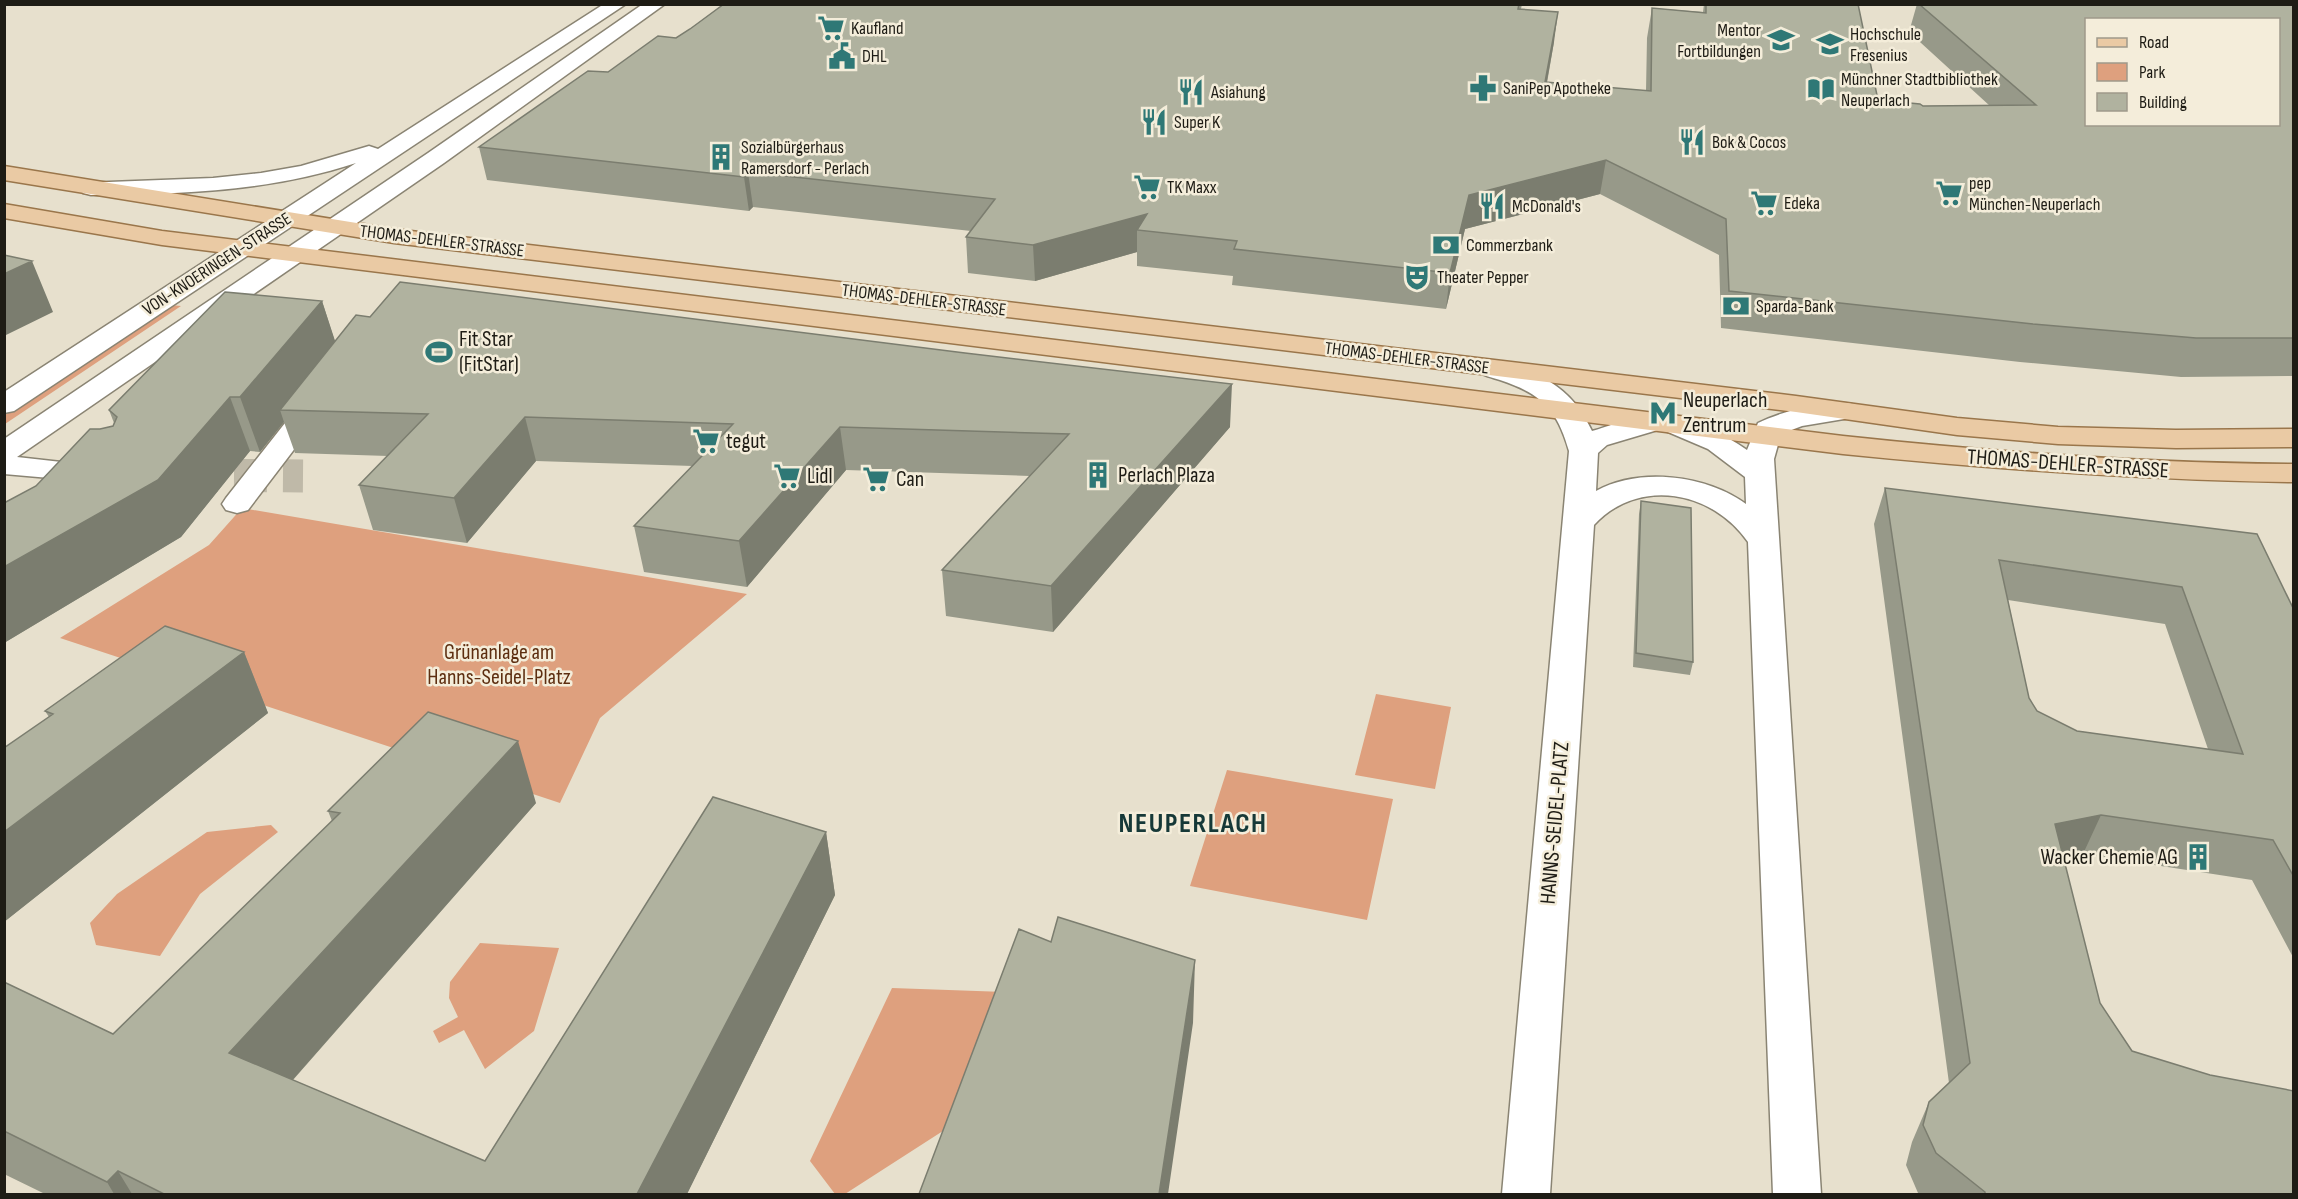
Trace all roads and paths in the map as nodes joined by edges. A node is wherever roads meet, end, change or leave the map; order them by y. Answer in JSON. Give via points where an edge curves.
{"nodes":[{"id":1,"x":617,"y":4,"type":"edge"},
{"id":2,"x":656,"y":4,"type":"edge"},
{"id":3,"x":431,"y":125,"type":"junction"},
{"id":4,"x":4,"y":173,"type":"edge"},
{"id":5,"x":91,"y":188,"type":"junction"},
{"id":6,"x":4,"y":211,"type":"edge"},
{"id":7,"x":285,"y":219,"type":"junction"},
{"id":8,"x":334,"y":226,"type":"junction"},
{"id":9,"x":242,"y":248,"type":"junction"},
{"id":10,"x":293,"y":254,"type":"junction"},
{"id":11,"x":1489,"y":368,"type":"junction"},
{"id":12,"x":335,"y":378,"type":"edge"},
{"id":13,"x":4,"y":405,"type":"edge"},
{"id":14,"x":1570,"y":411,"type":"junction"},
{"id":15,"x":1846,"y":411,"type":"junction"},
{"id":16,"x":1663,"y":424,"type":"junction"},
{"id":17,"x":1765,"y":435,"type":"junction"},
{"id":18,"x":2294,"y":438,"type":"edge"},
{"id":19,"x":1843,"y":445,"type":"junction"},
{"id":20,"x":1584,"y":451,"type":"junction"},
{"id":21,"x":4,"y":453,"type":"edge"},
{"id":22,"x":4,"y":465,"type":"edge"},
{"id":23,"x":2294,"y":472,"type":"edge"},
{"id":24,"x":1759,"y":473,"type":"junction"},
{"id":25,"x":123,"y":474,"type":"edge"},
{"id":26,"x":237,"y":504,"type":"dead end"},
{"id":27,"x":1578,"y":523,"type":"junction"},
{"id":28,"x":1763,"y":542,"type":"junction"},
{"id":29,"x":1526,"y":1194,"type":"edge"},
{"id":30,"x":1797,"y":1194,"type":"edge"}],
"edges":[{"from":1,"to":3,"type":"street","name":"VON-KNOERINGEN-STRASSE"},
{"from":2,"to":8,"type":"street"},
{"from":3,"to":5,"type":"street","name":"VON-KNOERINGEN-STRASSE","via":[[376,150],[285,176],[202,185]]},
{"from":3,"to":7,"type":"street","name":"VON-KNOERINGEN-STRASSE"},
{"from":4,"to":5,"type":"main road","name":"THOMAS-DEHLER-STRASSE"},
{"from":5,"to":7,"type":"main road","name":"THOMAS-DEHLER-STRASSE"},
{"from":6,"to":9,"type":"main road","name":"THOMAS-DEHLER-STRASSE"},
{"from":7,"to":8,"type":"main road","name":"THOMAS-DEHLER-STRASSE"},
{"from":7,"to":9,"type":"street","name":"VON-KNOERINGEN-STRASSE"},
{"from":8,"to":10,"type":"street","name":"VON-KNOERINGEN-STRASSE"},
{"from":8,"to":11,"type":"main road","name":"THOMAS-DEHLER-STRASSE"},
{"from":9,"to":10,"type":"main road","name":"THOMAS-DEHLER-STRASSE"},
{"from":9,"to":13,"type":"street","name":"VON-KNOERINGEN-STRASSE"},
{"from":10,"to":14,"type":"main road","name":"THOMAS-DEHLER-STRASSE"},
{"from":10,"to":21,"type":"street","name":"VON-KNOERINGEN-STRASSE"},
{"from":11,"to":14,"type":"street","via":[[1534,383]]},
{"from":11,"to":15,"type":"main road","name":"THOMAS-DEHLER-STRASSE"},
{"from":12,"to":26,"type":"street"},
{"from":14,"to":16,"type":"main road","name":"THOMAS-DEHLER-STRASSE"},
{"from":14,"to":20,"type":"street","name":"HANNS-SEIDEL-PLATZ"},
{"from":15,"to":17,"type":"street","via":[[1778,423]]},
{"from":15,"to":18,"type":"main road","name":"THOMAS-DEHLER-STRASSE","via":[[1981,429],[2074,436]]},
{"from":15,"to":19,"type":"main road","name":"THOMAS-DEHLER-STRASSE","via":[[1815,424],[1820,435]]},
{"from":16,"to":17,"type":"main road","name":"THOMAS-DEHLER-STRASSE"},
{"from":16,"to":20,"type":"street","via":[[1625,429],[1597,439]]},
{"from":16,"to":24,"type":"street","via":[[1718,443]]},
{"from":17,"to":19,"type":"main road","name":"THOMAS-DEHLER-STRASSE"},
{"from":17,"to":24,"type":"street"},
{"from":19,"to":23,"type":"main road","name":"THOMAS-DEHLER-STRASSE","via":[[2094,468]]},
{"from":20,"to":27,"type":"street","name":"HANNS-SEIDEL-PLATZ"},
{"from":22,"to":25,"type":"street"},
{"from":24,"to":28,"type":"street"},
{"from":27,"to":28,"type":"street","via":[[1599,502],[1625,490],[1667,487],[1714,498],[1740,514]]},
{"from":27,"to":29,"type":"street","name":"HANNS-SEIDEL-PLATZ"},
{"from":28,"to":30,"type":"street"}]}
